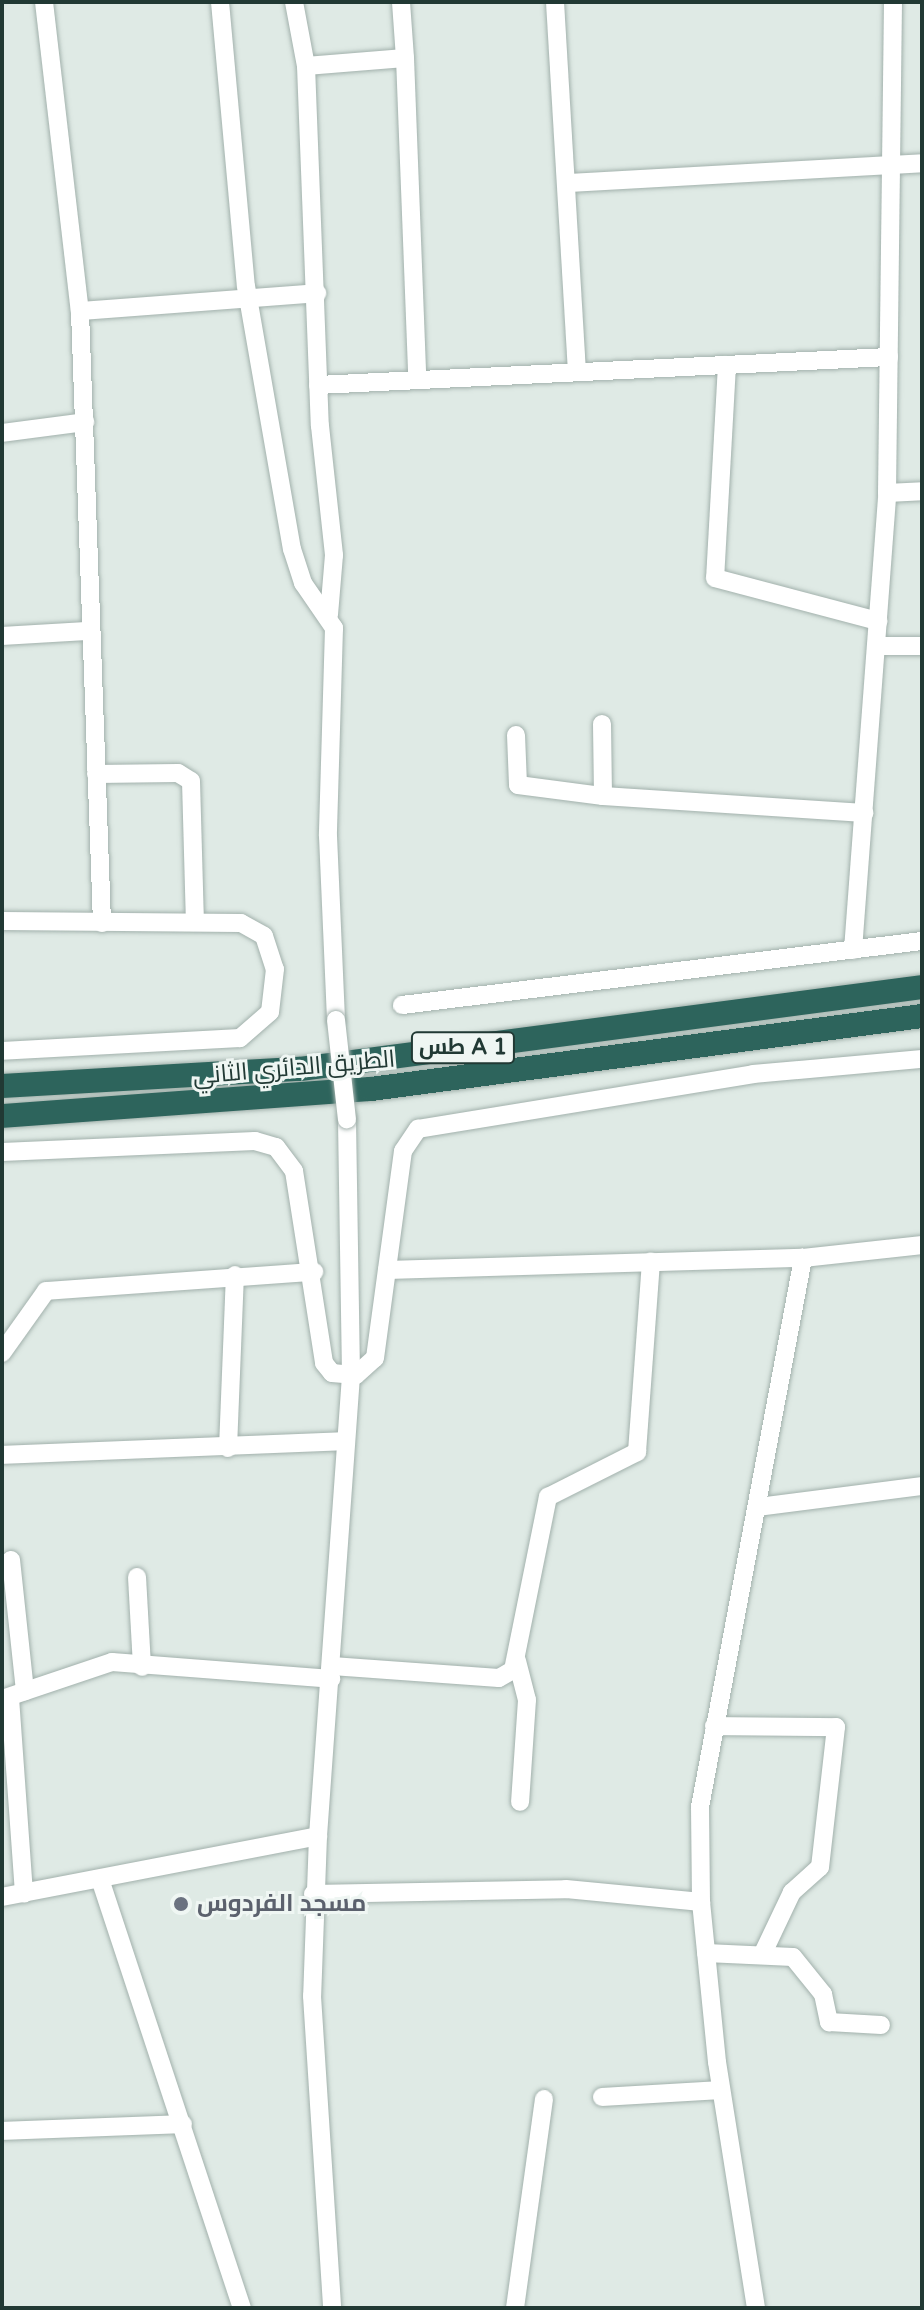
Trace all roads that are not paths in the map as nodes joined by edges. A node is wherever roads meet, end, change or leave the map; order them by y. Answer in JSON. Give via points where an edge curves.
{"nodes":[{"id":1,"x":44,"y":2,"type":"edge"},
{"id":2,"x":220,"y":2,"type":"edge"},
{"id":3,"x":294,"y":2,"type":"edge"},
{"id":4,"x":401,"y":2,"type":"edge"},
{"id":5,"x":555,"y":2,"type":"edge"},
{"id":6,"x":893,"y":2,"type":"edge"},
{"id":7,"x":405,"y":58,"type":"junction"},
{"id":8,"x":306,"y":66,"type":"junction"},
{"id":9,"x":887,"y":162,"type":"junction"},
{"id":10,"x":922,"y":163,"type":"edge"},
{"id":11,"x":569,"y":183,"type":"junction"},
{"id":12,"x":317,"y":293,"type":"junction"},
{"id":13,"x":250,"y":301,"type":"junction"},
{"id":14,"x":80,"y":311,"type":"junction"},
{"id":15,"x":889,"y":357,"type":"junction"},
{"id":16,"x":727,"y":365,"type":"junction"},
{"id":17,"x":577,"y":370,"type":"junction"},
{"id":18,"x":417,"y":377,"type":"junction"},
{"id":19,"x":318,"y":385,"type":"junction"},
{"id":20,"x":85,"y":422,"type":"junction"},
{"id":21,"x":2,"y":433,"type":"edge"},
{"id":22,"x":922,"y":491,"type":"edge"},
{"id":23,"x":887,"y":493,"type":"junction"},
{"id":24,"x":329,"y":615,"type":"junction"},
{"id":25,"x":878,"y":621,"type":"junction"},
{"id":26,"x":86,"y":631,"type":"junction"},
{"id":27,"x":2,"y":636,"type":"edge"},
{"id":28,"x":876,"y":646,"type":"junction"},
{"id":29,"x":922,"y":646,"type":"edge"},
{"id":30,"x":602,"y":724,"type":"dead end"},
{"id":31,"x":516,"y":735,"type":"dead end"},
{"id":32,"x":96,"y":774,"type":"junction"},
{"id":33,"x":603,"y":796,"type":"junction"},
{"id":34,"x":864,"y":813,"type":"junction"},
{"id":35,"x":2,"y":921,"type":"edge"},
{"id":36,"x":195,"y":922,"type":"junction"},
{"id":37,"x":102,"y":923,"type":"junction"},
{"id":38,"x":922,"y":941,"type":"edge"},
{"id":39,"x":853,"y":950,"type":"junction"},
{"id":40,"x":922,"y":987,"type":"edge"},
{"id":41,"x":402,"y":1005,"type":"dead end"},
{"id":42,"x":917,"y":1019,"type":"edge"},
{"id":43,"x":2,"y":1051,"type":"edge"},
{"id":44,"x":922,"y":1059,"type":"edge"},
{"id":45,"x":2,"y":1086,"type":"edge"},
{"id":46,"x":2,"y":1116,"type":"edge"},
{"id":47,"x":2,"y":1152,"type":"edge"},
{"id":48,"x":922,"y":1245,"type":"edge"},
{"id":49,"x":803,"y":1258,"type":"junction"},
{"id":50,"x":651,"y":1262,"type":"junction"},
{"id":51,"x":387,"y":1270,"type":"junction"},
{"id":52,"x":314,"y":1272,"type":"junction"},
{"id":53,"x":235,"y":1275,"type":"junction"},
{"id":54,"x":2,"y":1353,"type":"edge"},
{"id":55,"x":351,"y":1375,"type":"junction"},
{"id":56,"x":346,"y":1441,"type":"junction"},
{"id":57,"x":228,"y":1448,"type":"junction"},
{"id":58,"x":2,"y":1455,"type":"edge"},
{"id":59,"x":922,"y":1486,"type":"edge"},
{"id":60,"x":758,"y":1507,"type":"junction"},
{"id":61,"x":11,"y":1560,"type":"dead end"},
{"id":62,"x":137,"y":1577,"type":"dead end"},
{"id":63,"x":517,"y":1661,"type":"junction"},
{"id":64,"x":142,"y":1667,"type":"junction"},
{"id":65,"x":331,"y":1673,"type":"junction"},
{"id":66,"x":13,"y":1696,"type":"edge"},
{"id":67,"x":714,"y":1726,"type":"junction"},
{"id":68,"x":520,"y":1802,"type":"dead end"},
{"id":69,"x":318,"y":1836,"type":"junction"},
{"id":70,"x":100,"y":1879,"type":"junction"},
{"id":71,"x":24,"y":1893,"type":"junction"},
{"id":72,"x":313,"y":1894,"type":"junction"},
{"id":73,"x":2,"y":1897,"type":"edge"},
{"id":74,"x":701,"y":1902,"type":"junction"},
{"id":75,"x":706,"y":1953,"type":"junction"},
{"id":76,"x":763,"y":1953,"type":"junction"},
{"id":77,"x":881,"y":2025,"type":"dead end"},
{"id":78,"x":721,"y":2090,"type":"junction"},
{"id":79,"x":602,"y":2097,"type":"dead end"},
{"id":80,"x":544,"y":2099,"type":"dead end"},
{"id":81,"x":183,"y":2124,"type":"junction"},
{"id":82,"x":2,"y":2131,"type":"edge"},
{"id":83,"x":242,"y":2308,"type":"edge"},
{"id":84,"x":332,"y":2308,"type":"edge"},
{"id":85,"x":515,"y":2308,"type":"edge"},
{"id":86,"x":756,"y":2308,"type":"edge"}],
"edges":[{"from":1,"to":14,"type":"street"},
{"from":2,"to":13,"type":"street"},
{"from":3,"to":8,"type":"street"},
{"from":4,"to":7,"type":"street"},
{"from":5,"to":11,"type":"street"},
{"from":6,"to":9,"type":"street"},
{"from":7,"to":8,"type":"street"},
{"from":7,"to":18,"type":"street"},
{"from":8,"to":12,"type":"street"},
{"from":9,"to":10,"type":"street"},
{"from":9,"to":11,"type":"street"},
{"from":9,"to":15,"type":"street"},
{"from":11,"to":17,"type":"street"},
{"from":12,"to":13,"type":"street"},
{"from":12,"to":19,"type":"street"},
{"from":13,"to":14,"type":"street"},
{"from":13,"to":24,"type":"street","via":[[296,567]]},
{"from":14,"to":20,"type":"street"},
{"from":15,"to":16,"type":"street"},
{"from":15,"to":23,"type":"street"},
{"from":16,"to":17,"type":"street"},
{"from":16,"to":25,"type":"street","via":[[715,578]]},
{"from":17,"to":18,"type":"street"},
{"from":18,"to":19,"type":"street"},
{"from":19,"to":24,"type":"street","via":[[334,555]]},
{"from":20,"to":21,"type":"street"},
{"from":20,"to":26,"type":"street"},
{"from":22,"to":23,"type":"street"},
{"from":23,"to":25,"type":"street"},
{"from":24,"to":55,"type":"street","bridge":true,"via":[[336,1020],[347,1119]]},
{"from":25,"to":28,"type":"street"},
{"from":26,"to":27,"type":"street"},
{"from":26,"to":32,"type":"street"},
{"from":28,"to":29,"type":"street"},
{"from":28,"to":34,"type":"street"},
{"from":30,"to":33,"type":"street"},
{"from":31,"to":33,"type":"street","via":[[518,785]]},
{"from":32,"to":36,"type":"street","via":[[178,773],[191,781]]},
{"from":32,"to":37,"type":"street"},
{"from":33,"to":34,"type":"street"},
{"from":34,"to":39,"type":"street"},
{"from":35,"to":37,"type":"street"},
{"from":36,"to":37,"type":"street"},
{"from":36,"to":43,"type":"street","via":[[241,923],[269,944],[272,1005],[254,1031],[223,1041]]},
{"from":38,"to":39,"type":"street"},
{"from":39,"to":41,"type":"street"},
{"from":40,"to":45,"type":"highway","name":"الطريق الدائري الثاني","number":"طس A 1","via":[[300,1069]]},
{"from":42,"to":46,"type":"highway","name":"الطريق الدائري الثاني","number":"طس A 1","via":[[371,1089]]},
{"from":44,"to":51,"type":"street","via":[[796,1068],[423,1127],[404,1146]]},
{"from":47,"to":52,"type":"street","via":[[270,1144],[294,1171]]},
{"from":48,"to":49,"type":"street"},
{"from":49,"to":50,"type":"street"},
{"from":49,"to":60,"type":"street"},
{"from":50,"to":51,"type":"street"},
{"from":50,"to":63,"type":"street","via":[[637,1452],[548,1497]]},
{"from":51,"to":55,"type":"street","via":[[374,1363]]},
{"from":52,"to":53,"type":"street"},
{"from":52,"to":55,"type":"street","via":[[324,1363]]},
{"from":53,"to":54,"type":"street","via":[[46,1291]]},
{"from":53,"to":57,"type":"street"},
{"from":55,"to":56,"type":"street"},
{"from":56,"to":57,"type":"street"},
{"from":56,"to":65,"type":"street"},
{"from":57,"to":58,"type":"street"},
{"from":59,"to":60,"type":"street"},
{"from":60,"to":67,"type":"street"},
{"from":61,"to":66,"type":"street"},
{"from":62,"to":64,"type":"street"},
{"from":63,"to":65,"type":"street","via":[[499,1678]]},
{"from":63,"to":68,"type":"street","via":[[527,1700]]},
{"from":64,"to":65,"type":"street"},
{"from":64,"to":66,"type":"street","via":[[98,1663]]},
{"from":65,"to":69,"type":"street"},
{"from":66,"to":71,"type":"street"},
{"from":67,"to":74,"type":"street","via":[[700,1807]]},
{"from":67,"to":76,"type":"street","via":[[836,1727],[820,1867],[792,1892]]},
{"from":69,"to":70,"type":"street"},
{"from":69,"to":72,"type":"street"},
{"from":70,"to":71,"type":"street"},
{"from":70,"to":81,"type":"street"},
{"from":71,"to":73,"type":"street"},
{"from":72,"to":74,"type":"street","via":[[566,1889]]},
{"from":72,"to":84,"type":"street"},
{"from":74,"to":75,"type":"street"},
{"from":75,"to":76,"type":"street"},
{"from":75,"to":78,"type":"street"},
{"from":76,"to":77,"type":"street","via":[[803,1962],[832,2025]]},
{"from":78,"to":79,"type":"street"},
{"from":78,"to":86,"type":"street"},
{"from":80,"to":85,"type":"street"},
{"from":81,"to":82,"type":"street"},
{"from":81,"to":83,"type":"street"}]}
